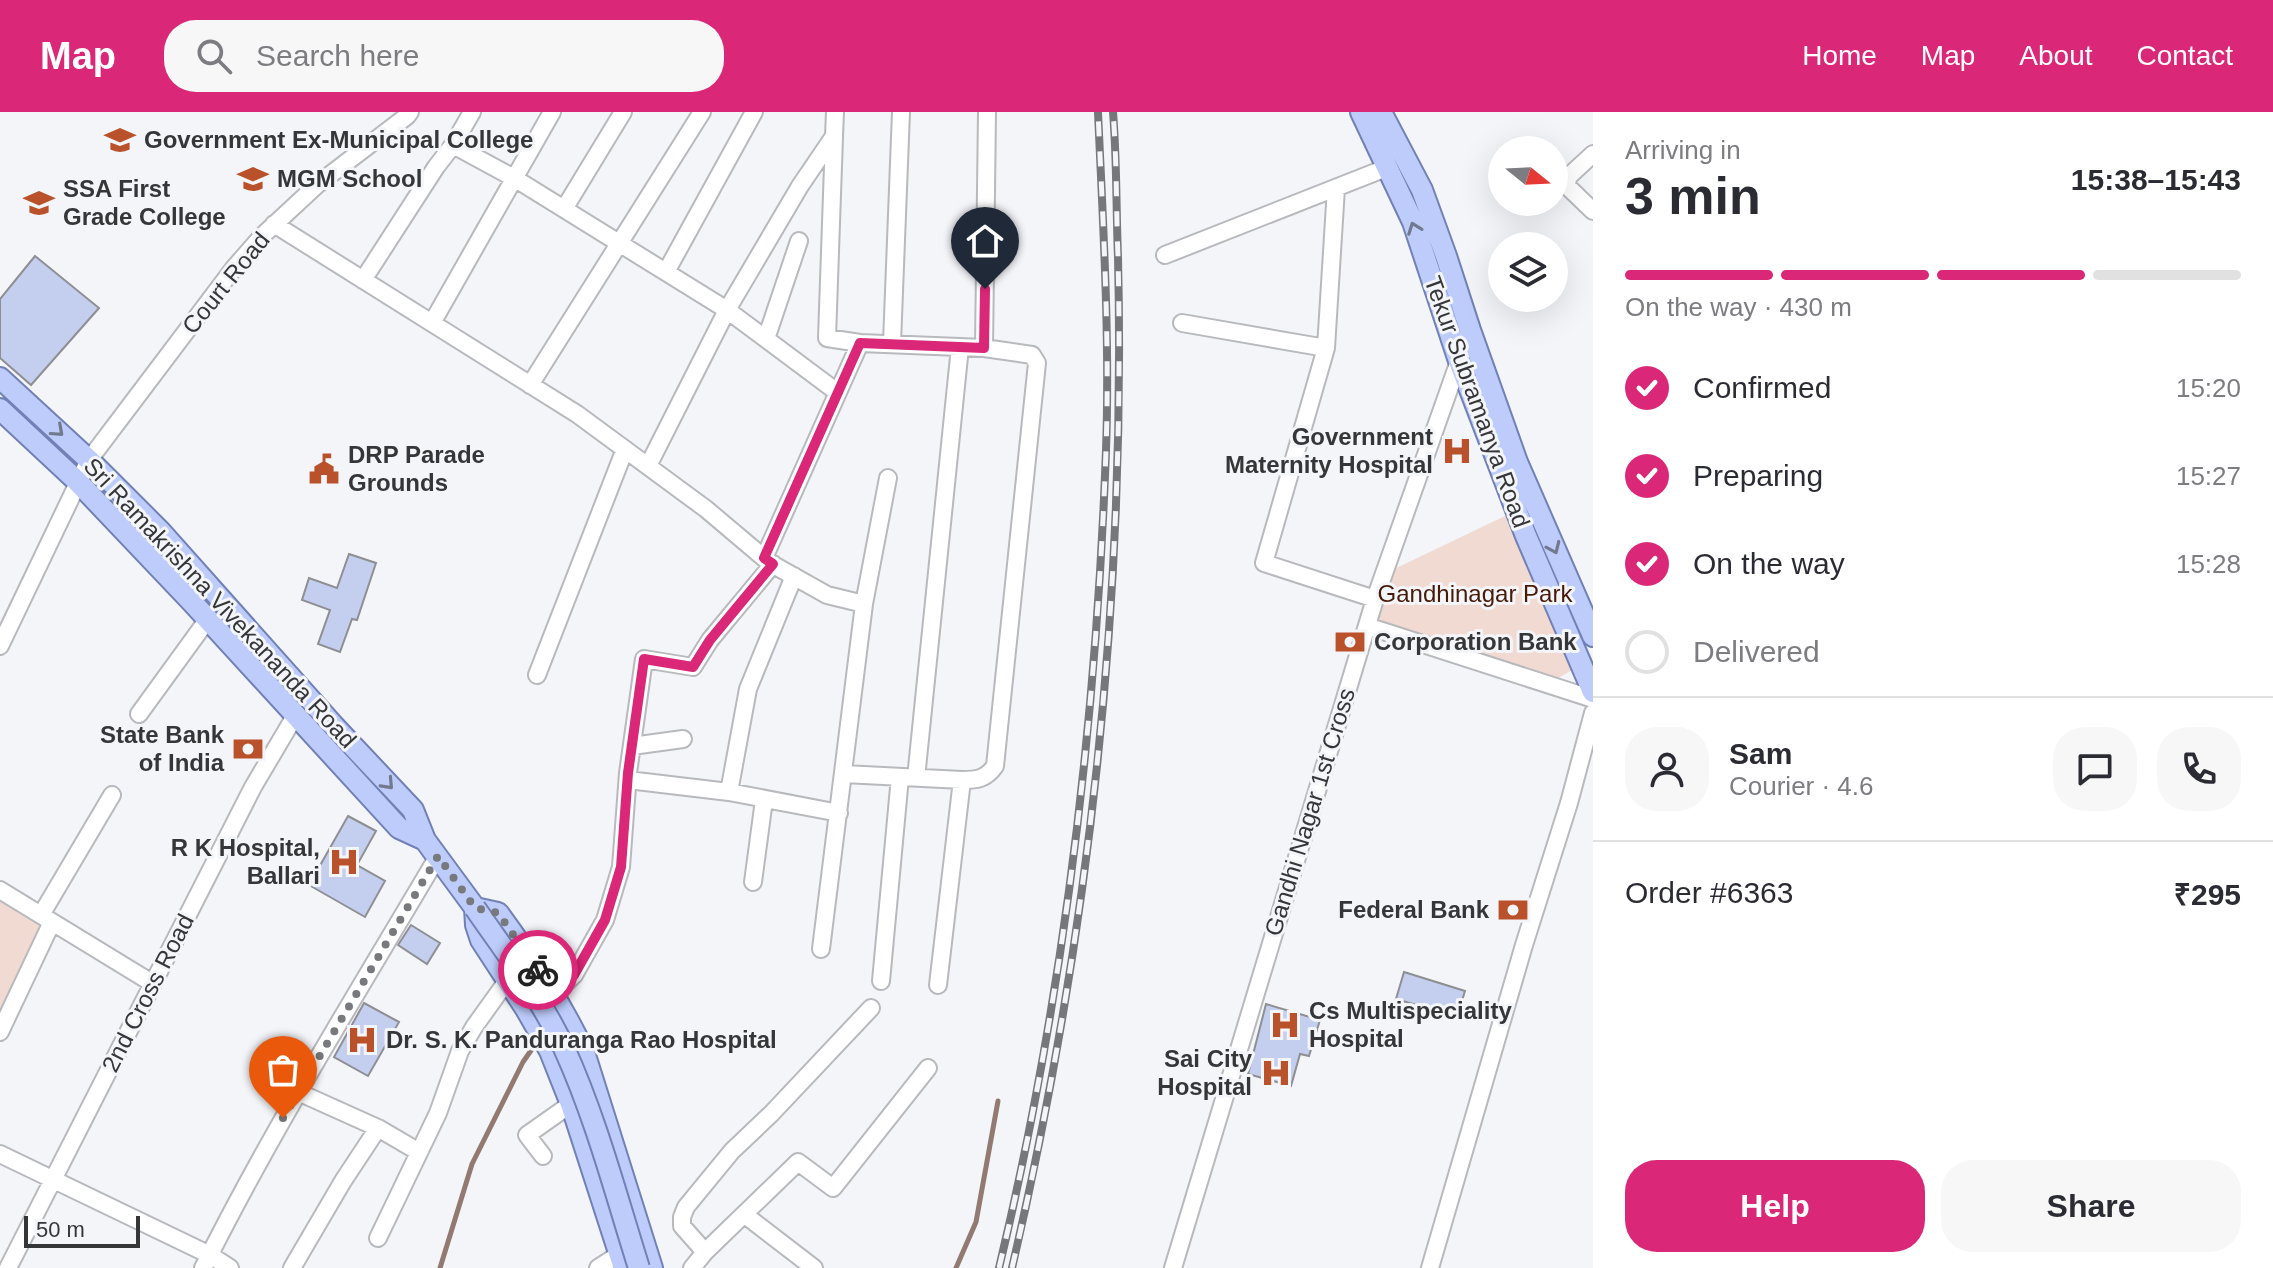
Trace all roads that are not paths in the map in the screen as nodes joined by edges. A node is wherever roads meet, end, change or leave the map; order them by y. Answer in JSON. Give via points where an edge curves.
{"nodes":[{"id":1,"x":425,"y":112,"type":"edge"},
{"id":2,"x":472,"y":112,"type":"edge"},
{"id":3,"x":552,"y":112,"type":"edge"},
{"id":4,"x":623,"y":112,"type":"edge"},
{"id":5,"x":702,"y":112,"type":"edge"},
{"id":6,"x":754,"y":112,"type":"edge"},
{"id":7,"x":835,"y":112,"type":"edge"},
{"id":8,"x":901,"y":112,"type":"edge"},
{"id":9,"x":987,"y":112,"type":"edge"},
{"id":10,"x":1361,"y":112,"type":"edge"},
{"id":11,"x":1381,"y":112,"type":"edge"},
{"id":12,"x":408,"y":114,"type":"edge"},
{"id":13,"x":834,"y":136,"type":"junction"},
{"id":14,"x":453,"y":145,"type":"junction"},
{"id":15,"x":1593,"y":154,"type":"edge"},
{"id":16,"x":1386,"y":168,"type":"junction"},
{"id":17,"x":514,"y":178,"type":"junction"},
{"id":18,"x":1336,"y":188,"type":"junction"},
{"id":19,"x":564,"y":209,"type":"junction"},
{"id":20,"x":1593,"y":211,"type":"edge"},
{"id":21,"x":274,"y":224,"type":"junction"},
{"id":22,"x":799,"y":241,"type":"dead end"},
{"id":23,"x":618,"y":244,"type":"junction"},
{"id":24,"x":1165,"y":255,"type":"dead end"},
{"id":25,"x":666,"y":272,"type":"junction"},
{"id":26,"x":363,"y":280,"type":"junction"},
{"id":27,"x":727,"y":310,"type":"junction"},
{"id":28,"x":432,"y":323,"type":"junction"},
{"id":29,"x":1182,"y":323,"type":"dead end"},
{"id":30,"x":1470,"y":330,"type":"junction"},
{"id":31,"x":766,"y":339,"type":"junction"},
{"id":32,"x":860,"y":343,"type":"junction"},
{"id":33,"x":892,"y":343,"type":"junction"},
{"id":34,"x":960,"y":347,"type":"junction"},
{"id":35,"x":984,"y":348,"type":"junction"},
{"id":36,"x":1326,"y":348,"type":"junction"},
{"id":37,"x":1459,"y":361,"type":"junction"},
{"id":38,"x":0,"y":378,"type":"edge"},
{"id":39,"x":530,"y":385,"type":"junction"},
{"id":40,"x":837,"y":392,"type":"junction"},
{"id":41,"x":0,"y":409,"type":"edge"},
{"id":42,"x":625,"y":449,"type":"junction"},
{"id":43,"x":89,"y":460,"type":"junction"},
{"id":44,"x":648,"y":466,"type":"junction"},
{"id":45,"x":888,"y":478,"type":"dead end"},
{"id":46,"x":77,"y":481,"type":"junction"},
{"id":47,"x":768,"y":561,"type":"junction"},
{"id":48,"x":794,"y":576,"type":"junction"},
{"id":49,"x":1375,"y":599,"type":"junction"},
{"id":50,"x":864,"y":604,"type":"junction"},
{"id":51,"x":208,"y":619,"type":"junction"},
{"id":52,"x":1367,"y":626,"type":"junction"},
{"id":53,"x":1593,"y":636,"type":"edge"},
{"id":54,"x":0,"y":646,"type":"edge"},
{"id":55,"x":537,"y":675,"type":"dead end"},
{"id":56,"x":1593,"y":692,"type":"edge"},
{"id":57,"x":1593,"y":699,"type":"edge"},
{"id":58,"x":1593,"y":713,"type":"edge"},
{"id":59,"x":139,"y":714,"type":"dead end"},
{"id":60,"x":295,"y":716,"type":"junction"},
{"id":61,"x":683,"y":739,"type":"dead end"},
{"id":62,"x":632,"y":746,"type":"junction"},
{"id":63,"x":844,"y":774,"type":"junction"},
{"id":64,"x":908,"y":777,"type":"junction"},
{"id":65,"x":628,"y":780,"type":"junction"},
{"id":66,"x":962,"y":780,"type":"junction"},
{"id":67,"x":729,"y":792,"type":"junction"},
{"id":68,"x":112,"y":795,"type":"dead end"},
{"id":69,"x":764,"y":800,"type":"junction"},
{"id":70,"x":839,"y":813,"type":"junction"},
{"id":71,"x":432,"y":848,"type":"junction"},
{"id":72,"x":753,"y":882,"type":"dead end"},
{"id":73,"x":0,"y":890,"type":"edge"},
{"id":74,"x":475,"y":908,"type":"junction"},
{"id":75,"x":47,"y":919,"type":"junction"},
{"id":76,"x":821,"y":949,"type":"dead end"},
{"id":77,"x":507,"y":981,"type":"junction"},
{"id":78,"x":881,"y":981,"type":"dead end"},
{"id":79,"x":152,"y":983,"type":"junction"},
{"id":80,"x":938,"y":985,"type":"dead end"},
{"id":81,"x":554,"y":994,"type":"junction"},
{"id":82,"x":871,"y":1008,"type":"dead end"},
{"id":83,"x":0,"y":1032,"type":"edge"},
{"id":84,"x":928,"y":1068,"type":"dead end"},
{"id":85,"x":298,"y":1092,"type":"junction"},
{"id":86,"x":571,"y":1104,"type":"junction"},
{"id":87,"x":378,"y":1128,"type":"junction"},
{"id":88,"x":419,"y":1152,"type":"junction"},
{"id":89,"x":0,"y":1154,"type":"edge"},
{"id":90,"x":543,"y":1156,"type":"dead end"},
{"id":91,"x":52,"y":1180,"type":"junction"},
{"id":92,"x":745,"y":1215,"type":"junction"},
{"id":93,"x":378,"y":1238,"type":"dead end"},
{"id":94,"x":644,"y":1239,"type":"junction"},
{"id":95,"x":622,"y":1261,"type":"edge"},
{"id":96,"x":207,"y":1262,"type":"edge"},
{"id":97,"x":698,"y":1263,"type":"edge"},
{"id":98,"x":8,"y":1268,"type":"edge"},
{"id":99,"x":230,"y":1268,"type":"edge"},
{"id":100,"x":292,"y":1268,"type":"edge"},
{"id":101,"x":598,"y":1268,"type":"edge"},
{"id":102,"x":639,"y":1268,"type":"edge"},
{"id":103,"x":652,"y":1268,"type":"edge"},
{"id":104,"x":814,"y":1268,"type":"edge"},
{"id":105,"x":1173,"y":1268,"type":"edge"},
{"id":106,"x":1430,"y":1268,"type":"edge"}],
"edges":[{"from":1,"to":12,"type":"street","name":"Court Road"},
{"from":2,"to":14,"type":"street"},
{"from":3,"to":17,"type":"street"},
{"from":4,"to":19,"type":"street"},
{"from":5,"to":23,"type":"street"},
{"from":6,"to":25,"type":"street"},
{"from":7,"to":13,"type":"street"},
{"from":8,"to":33,"type":"street"},
{"from":9,"to":35,"type":"street"},
{"from":10,"to":16,"type":"main road","name":"Tekur Subramanya Road"},
{"from":11,"to":30,"type":"main road","name":"Tekur Subramanya Road","via":[[1426,202]]},
{"from":12,"to":21,"type":"street","name":"Court Road"},
{"from":13,"to":27,"type":"street"},
{"from":13,"to":32,"type":"street","via":[[827,338]]},
{"from":14,"to":17,"type":"street"},
{"from":14,"to":26,"type":"street"},
{"from":15,"to":20,"type":"street","via":[[1568,177],[1567,186]]},
{"from":16,"to":18,"type":"street"},
{"from":37,"to":16,"type":"main road","name":"Tekur Subramanya Road","one_way":true,"via":[[1413,222]]},
{"from":17,"to":19,"type":"street"},
{"from":17,"to":28,"type":"street"},
{"from":18,"to":24,"type":"street"},
{"from":18,"to":36,"type":"street"},
{"from":19,"to":23,"type":"street"},
{"from":21,"to":26,"type":"street"},
{"from":21,"to":43,"type":"street","name":"Court Road","via":[[234,268]]},
{"from":22,"to":31,"type":"street"},
{"from":23,"to":25,"type":"street"},
{"from":23,"to":39,"type":"street"},
{"from":25,"to":27,"type":"street"},
{"from":26,"to":28,"type":"street"},
{"from":27,"to":31,"type":"street"},
{"from":27,"to":44,"type":"street"},
{"from":28,"to":39,"type":"street"},
{"from":29,"to":36,"type":"street"},
{"from":30,"to":37,"type":"street","name":"Gandhi Nagar 1st Cross"},
{"from":30,"to":53,"type":"main road","name":"Tekur Subramanya Road","one_way":true,"via":[[1517,462]]},
{"from":31,"to":40,"type":"street"},
{"from":32,"to":33,"type":"street"},
{"from":32,"to":40,"type":"street"},
{"from":33,"to":34,"type":"street"},
{"from":34,"to":35,"type":"street"},
{"from":34,"to":64,"type":"street"},
{"from":35,"to":66,"type":"street","via":[[1032,355],[1037,363],[995,766],[980,780]]},
{"from":36,"to":49,"type":"street","via":[[1264,563]]},
{"from":37,"to":49,"type":"street","name":"Gandhi Nagar 1st Cross"},
{"from":37,"to":56,"type":"main road","name":"Tekur Subramanya Road"},
{"from":38,"to":43,"type":"main road","name":"Sri Ramakrishna Vivekananda Road","one_way":true},
{"from":39,"to":42,"type":"street"},
{"from":40,"to":47,"type":"street"},
{"from":41,"to":46,"type":"main road","name":"Sri Ramakrishna Vivekananda Road"},
{"from":42,"to":44,"type":"street"},
{"from":42,"to":55,"type":"street"},
{"from":43,"to":46,"type":"street","name":"Court Road"},
{"from":43,"to":71,"type":"main road","name":"Sri Ramakrishna Vivekananda Road","one_way":true,"via":[[413,810]]},
{"from":44,"to":47,"type":"street"},
{"from":45,"to":50,"type":"street"},
{"from":46,"to":51,"type":"main road","name":"Sri Ramakrishna Vivekananda Road"},
{"from":46,"to":54,"type":"street","name":"Court Road"},
{"from":47,"to":48,"type":"street"},
{"from":47,"to":62,"type":"street","via":[[693,667],[644,659]]},
{"from":48,"to":50,"type":"street","via":[[827,595]]},
{"from":48,"to":67,"type":"street","via":[[748,689]]},
{"from":49,"to":52,"type":"street","name":"Gandhi Nagar 1st Cross"},
{"from":50,"to":63,"type":"street"},
{"from":51,"to":59,"type":"street"},
{"from":51,"to":60,"type":"main road","name":"Sri Ramakrishna Vivekananda Road"},
{"from":52,"to":57,"type":"street"},
{"from":52,"to":105,"type":"street","name":"Gandhi Nagar 1st Cross"},
{"from":58,"to":106,"type":"street"},
{"from":60,"to":71,"type":"main road","name":"Sri Ramakrishna Vivekananda Road","via":[[399,828]]},
{"from":60,"to":79,"type":"street","name":"2nd Cross Road"},
{"from":61,"to":62,"type":"street"},
{"from":62,"to":65,"type":"street"},
{"from":63,"to":64,"type":"street"},
{"from":63,"to":70,"type":"street"},
{"from":64,"to":66,"type":"street"},
{"from":64,"to":78,"type":"street"},
{"from":65,"to":67,"type":"street"},
{"from":65,"to":81,"type":"street","via":[[621,867],[605,920],[574,975]]},
{"from":66,"to":80,"type":"street"},
{"from":67,"to":69,"type":"street"},
{"from":68,"to":75,"type":"street"},
{"from":69,"to":70,"type":"street"},
{"from":69,"to":72,"type":"street"},
{"from":70,"to":76,"type":"street"},
{"from":71,"to":74,"type":"main road","name":"Sri Ramakrishna Vivekananda Road"},
{"from":71,"to":85,"type":"street"},
{"from":73,"to":75,"type":"street"},
{"from":74,"to":77,"type":"main road","name":"Sri Ramakrishna Vivekananda Road","via":[[477,933]]},
{"from":74,"to":81,"type":"main road","via":[[498,913]]},
{"from":74,"to":102,"type":"main road","bridge":true,"via":[[563,1046]]},
{"from":75,"to":79,"type":"street"},
{"from":75,"to":83,"type":"street"},
{"from":77,"to":86,"type":"main road","name":"Sri Ramakrishna Vivekananda Road","via":[[550,1051]]},
{"from":77,"to":88,"type":"street","via":[[460,1051]]},
{"from":79,"to":91,"type":"street","name":"2nd Cross Road"},
{"from":81,"to":94,"type":"main road","via":[[584,1052]]},
{"from":82,"to":97,"type":"street","via":[[732,1151],[686,1207],[682,1226]]},
{"from":84,"to":92,"type":"street","via":[[833,1188],[798,1162]]},
{"from":85,"to":87,"type":"street"},
{"from":85,"to":96,"type":"street"},
{"from":86,"to":90,"type":"street","via":[[527,1135]]},
{"from":86,"to":95,"type":"main road","name":"Sri Ramakrishna Vivekananda Road"},
{"from":87,"to":88,"type":"street"},
{"from":87,"to":100,"type":"street"},
{"from":88,"to":93,"type":"street"},
{"from":89,"to":91,"type":"street"},
{"from":91,"to":96,"type":"street"},
{"from":91,"to":98,"type":"street","name":"2nd Cross Road"},
{"from":92,"to":97,"type":"street"},
{"from":92,"to":104,"type":"street"},
{"from":94,"to":95,"type":"street"},
{"from":94,"to":103,"type":"main road"},
{"from":95,"to":101,"type":"street"},
{"from":96,"to":99,"type":"street"}]}
